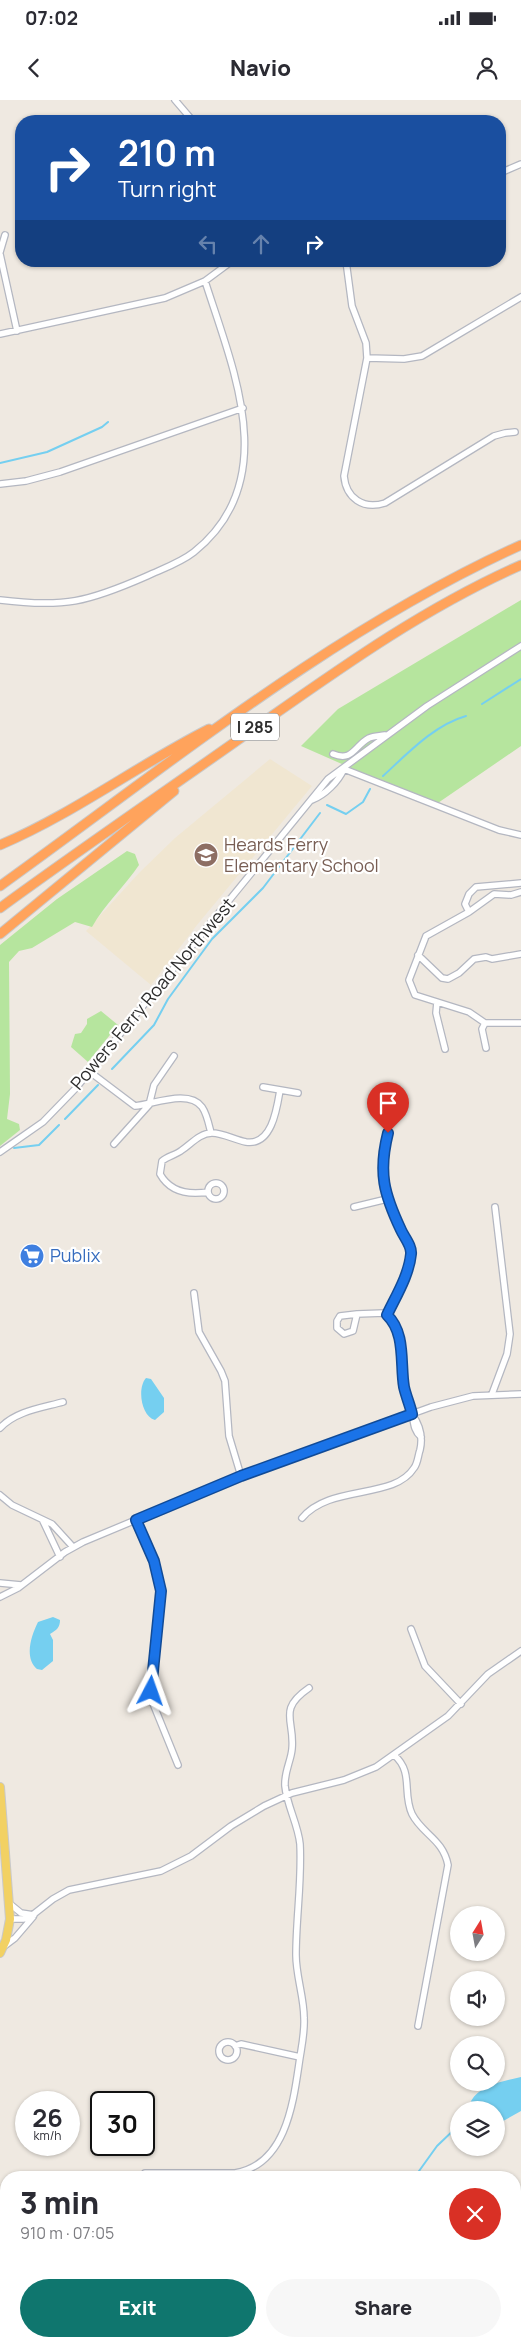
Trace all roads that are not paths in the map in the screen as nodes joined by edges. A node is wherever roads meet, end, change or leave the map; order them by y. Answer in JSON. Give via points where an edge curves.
{"nodes":[{"id":1,"x":176,"y":100,"type":"edge"},
{"id":2,"x":188,"y":115,"type":"edge"},
{"id":3,"x":521,"y":164,"type":"edge"},
{"id":4,"x":506,"y":170,"type":"edge"},
{"id":5,"x":5,"y":235,"type":"dead end"},
{"id":6,"x":0,"y":253,"type":"edge"},
{"id":7,"x":224,"y":267,"type":"edge"},
{"id":8,"x":347,"y":267,"type":"edge"},
{"id":9,"x":205,"y":281,"type":"junction"},
{"id":10,"x":521,"y":297,"type":"edge"},
{"id":11,"x":17,"y":331,"type":"junction"},
{"id":12,"x":0,"y":334,"type":"edge"},
{"id":13,"x":367,"y":358,"type":"junction"},
{"id":14,"x":243,"y":408,"type":"junction"},
{"id":15,"x":516,"y":432,"type":"dead end"},
{"id":16,"x":0,"y":484,"type":"edge"},
{"id":17,"x":521,"y":545,"type":"edge"},
{"id":18,"x":521,"y":565,"type":"edge"},
{"id":19,"x":0,"y":600,"type":"edge"},
{"id":20,"x":521,"y":646,"type":"edge"},
{"id":21,"x":232,"y":718,"type":"junction"},
{"id":22,"x":387,"y":735,"type":"junction"},
{"id":23,"x":236,"y":741,"type":"junction"},
{"id":24,"x":333,"y":754,"type":"dead end"},
{"id":25,"x":344,"y":769,"type":"junction"},
{"id":26,"x":521,"y":835,"type":"edge"},
{"id":27,"x":0,"y":845,"type":"edge"},
{"id":28,"x":521,"y":883,"type":"edge"},
{"id":29,"x":0,"y":886,"type":"edge"},
{"id":30,"x":521,"y":892,"type":"edge"},
{"id":31,"x":0,"y":908,"type":"edge"},
{"id":32,"x":469,"y":912,"type":"junction"},
{"id":33,"x":0,"y":934,"type":"edge"},
{"id":34,"x":521,"y":954,"type":"edge"},
{"id":35,"x":418,"y":955,"type":"junction"},
{"id":36,"x":437,"y":1002,"type":"junction"},
{"id":37,"x":485,"y":1023,"type":"junction"},
{"id":38,"x":521,"y":1023,"type":"edge"},
{"id":39,"x":486,"y":1048,"type":"dead end"},
{"id":40,"x":445,"y":1049,"type":"dead end"},
{"id":41,"x":174,"y":1056,"type":"dead end"},
{"id":42,"x":90,"y":1072,"type":"junction"},
{"id":43,"x":262,"y":1086,"type":"dead end"},
{"id":44,"x":280,"y":1090,"type":"junction"},
{"id":45,"x":298,"y":1093,"type":"dead end"},
{"id":46,"x":149,"y":1105,"type":"junction"},
{"id":47,"x":211,"y":1133,"type":"junction"},
{"id":48,"x":388,"y":1133,"type":"dead end"},
{"id":49,"x":114,"y":1144,"type":"dead end"},
{"id":50,"x":0,"y":1152,"type":"edge"},
{"id":51,"x":208,"y":1192,"type":"dead end"},
{"id":52,"x":388,"y":1199,"type":"junction"},
{"id":53,"x":354,"y":1207,"type":"dead end"},
{"id":54,"x":495,"y":1207,"type":"dead end"},
{"id":55,"x":194,"y":1293,"type":"dead end"},
{"id":56,"x":356,"y":1314,"type":"dead end"},
{"id":57,"x":387,"y":1315,"type":"junction"},
{"id":58,"x":492,"y":1394,"type":"junction"},
{"id":59,"x":521,"y":1394,"type":"edge"},
{"id":60,"x":63,"y":1402,"type":"dead end"},
{"id":61,"x":412,"y":1414,"type":"junction"},
{"id":62,"x":0,"y":1428,"type":"edge"},
{"id":63,"x":241,"y":1476,"type":"junction"},
{"id":64,"x":0,"y":1495,"type":"edge"},
{"id":65,"x":302,"y":1518,"type":"dead end"},
{"id":66,"x":136,"y":1520,"type":"junction"},
{"id":67,"x":43,"y":1521,"type":"junction"},
{"id":68,"x":73,"y":1547,"type":"junction"},
{"id":69,"x":60,"y":1557,"type":"junction"},
{"id":70,"x":0,"y":1583,"type":"edge"},
{"id":71,"x":23,"y":1585,"type":"junction"},
{"id":72,"x":0,"y":1597,"type":"edge"},
{"id":73,"x":410,"y":1629,"type":"dead end"},
{"id":74,"x":521,"y":1651,"type":"edge"},
{"id":75,"x":309,"y":1688,"type":"dead end"},
{"id":76,"x":461,"y":1704,"type":"junction"},
{"id":77,"x":394,"y":1755,"type":"junction"},
{"id":78,"x":178,"y":1765,"type":"dead end"},
{"id":79,"x":0,"y":1787,"type":"edge"},
{"id":80,"x":287,"y":1795,"type":"junction"},
{"id":81,"x":10,"y":1904,"type":"junction"},
{"id":82,"x":34,"y":1915,"type":"junction"},
{"id":83,"x":10,"y":1919,"type":"junction"},
{"id":84,"x":2,"y":1950,"type":"edge"},
{"id":85,"x":418,"y":2026,"type":"dead end"},
{"id":86,"x":235,"y":2046,"type":"dead end"},
{"id":87,"x":300,"y":2057,"type":"junction"},
{"id":88,"x":244,"y":2171,"type":"edge"}],
"edges":[{"from":1,"to":2,"type":"street"},
{"from":3,"to":4,"type":"street"},
{"from":5,"to":6,"type":"street"},
{"from":6,"to":11,"type":"street"},
{"from":7,"to":9,"type":"street"},
{"from":8,"to":13,"type":"street","via":[[352,306],[366,343]]},
{"from":9,"to":11,"type":"street","via":[[165,298]]},
{"from":9,"to":14,"type":"street"},
{"from":10,"to":13,"type":"street","via":[[422,356],[404,360]]},
{"from":11,"to":12,"type":"street"},
{"from":13,"to":15,"type":"street","via":[[344,476],[348,492],[360,503],[373,506],[384,503],[494,436]]},
{"from":14,"to":16,"type":"street","via":[[60,472]]},
{"from":14,"to":19,"type":"street","via":[[244,452],[236,493],[219,525],[193,554],[88,600],[48,605]]},
{"from":17,"to":21,"type":"highway","number":"I 285","via":[[435,587],[383,617]]},
{"from":18,"to":23,"type":"highway","number":"I 285","via":[[474,586],[410,622]]},
{"from":20,"to":22,"type":"street","name":"Powers Ferry Road Northwest"},
{"from":21,"to":27,"type":"highway","via":[[155,758],[42,826]]},
{"from":21,"to":29,"type":"highway","number":"I 285"},
{"from":22,"to":24,"type":"street","via":[[370,737],[348,756],[342,758]]},
{"from":22,"to":25,"type":"street","name":"Powers Ferry Road Northwest"},
{"from":23,"to":31,"type":"highway","number":"I 285"},
{"from":23,"to":33,"type":"highway"},
{"from":25,"to":26,"type":"street","via":[[499,830]]},
{"from":25,"to":42,"type":"street","name":"Powers Ferry Road Northwest","via":[[320,797],[312,800]]},
{"from":28,"to":32,"type":"street","via":[[476,887],[465,904]]},
{"from":30,"to":32,"type":"street","via":[[494,894]]},
{"from":32,"to":35,"type":"street","via":[[426,936]]},
{"from":34,"to":35,"type":"street","via":[[474,959],[460,974],[448,979],[442,978]]},
{"from":35,"to":36,"type":"street","via":[[409,980],[415,995]]},
{"from":36,"to":37,"type":"street","via":[[469,1012]]},
{"from":36,"to":40,"type":"street","via":[[436,1014]]},
{"from":37,"to":38,"type":"street"},
{"from":37,"to":39,"type":"street","via":[[482,1029]]},
{"from":41,"to":46,"type":"street","via":[[154,1085]]},
{"from":42,"to":46,"type":"street","via":[[104,1079],[105,1084],[135,1106]]},
{"from":42,"to":50,"type":"street","name":"Powers Ferry Road Northwest","via":[[47,1118]]},
{"from":43,"to":44,"type":"street"},
{"from":44,"to":45,"type":"street"},
{"from":44,"to":47,"type":"street","via":[[276,1113],[260,1140],[246,1142]]},
{"from":46,"to":47,"type":"street","via":[[181,1098],[195,1101],[204,1112]]},
{"from":46,"to":49,"type":"street"},
{"from":47,"to":51,"type":"street","via":[[167,1157],[160,1167],[163,1179],[177,1190],[195,1194]]},
{"from":48,"to":52,"type":"street","via":[[382,1164]]},
{"from":52,"to":53,"type":"street"},
{"from":52,"to":57,"type":"street","via":[[411,1254]]},
{"from":54,"to":58,"type":"street","via":[[510,1334]]},
{"from":55,"to":63,"type":"street","via":[[199,1332],[225,1381],[229,1436]]},
{"from":56,"to":57,"type":"street","via":[[379,1312]]},
{"from":57,"to":61,"type":"street","via":[[398,1335],[404,1387]]},
{"from":58,"to":59,"type":"street"},
{"from":58,"to":61,"type":"street","via":[[451,1400]]},
{"from":60,"to":62,"type":"street","via":[[22,1413]]},
{"from":61,"to":63,"type":"street"},
{"from":61,"to":65,"type":"street","via":[[418,1421],[422,1444],[415,1468],[401,1482],[332,1498],[310,1508]]},
{"from":63,"to":66,"type":"street"},
{"from":64,"to":67,"type":"street"},
{"from":66,"to":68,"type":"street"},
{"from":66,"to":78,"type":"street","via":[[154,1561],[161,1591],[151,1677],[152,1701]]},
{"from":67,"to":68,"type":"street","via":[[52,1524]]},
{"from":67,"to":69,"type":"street"},
{"from":68,"to":69,"type":"street"},
{"from":69,"to":71,"type":"street"},
{"from":70,"to":71,"type":"street"},
{"from":71,"to":72,"type":"street"},
{"from":73,"to":76,"type":"street","via":[[425,1666]]},
{"from":74,"to":76,"type":"street","via":[[488,1674]]},
{"from":75,"to":80,"type":"street","via":[[296,1699],[289,1713],[293,1746],[285,1776]]},
{"from":76,"to":77,"type":"street"},
{"from":77,"to":80,"type":"street","via":[[356,1776]]},
{"from":77,"to":85,"type":"street","via":[[406,1772],[412,1814],[442,1847],[448,1865]]},
{"from":79,"to":81,"type":"main road"},
{"from":80,"to":82,"type":"street","via":[[243,1818],[171,1867],[150,1875],[69,1890],[53,1898]]},
{"from":80,"to":87,"type":"street","via":[[300,1846],[296,1956],[304,2019]]},
{"from":81,"to":82,"type":"street","via":[[21,1912]]},
{"from":81,"to":83,"type":"main road"},
{"from":82,"to":83,"type":"street"},
{"from":82,"to":84,"type":"street"},
{"from":83,"to":84,"type":"main road"},
{"from":86,"to":87,"type":"street","via":[[241,2044]]},
{"from":87,"to":88,"type":"street","via":[[295,2092],[273,2150],[261,2163]]}]}
